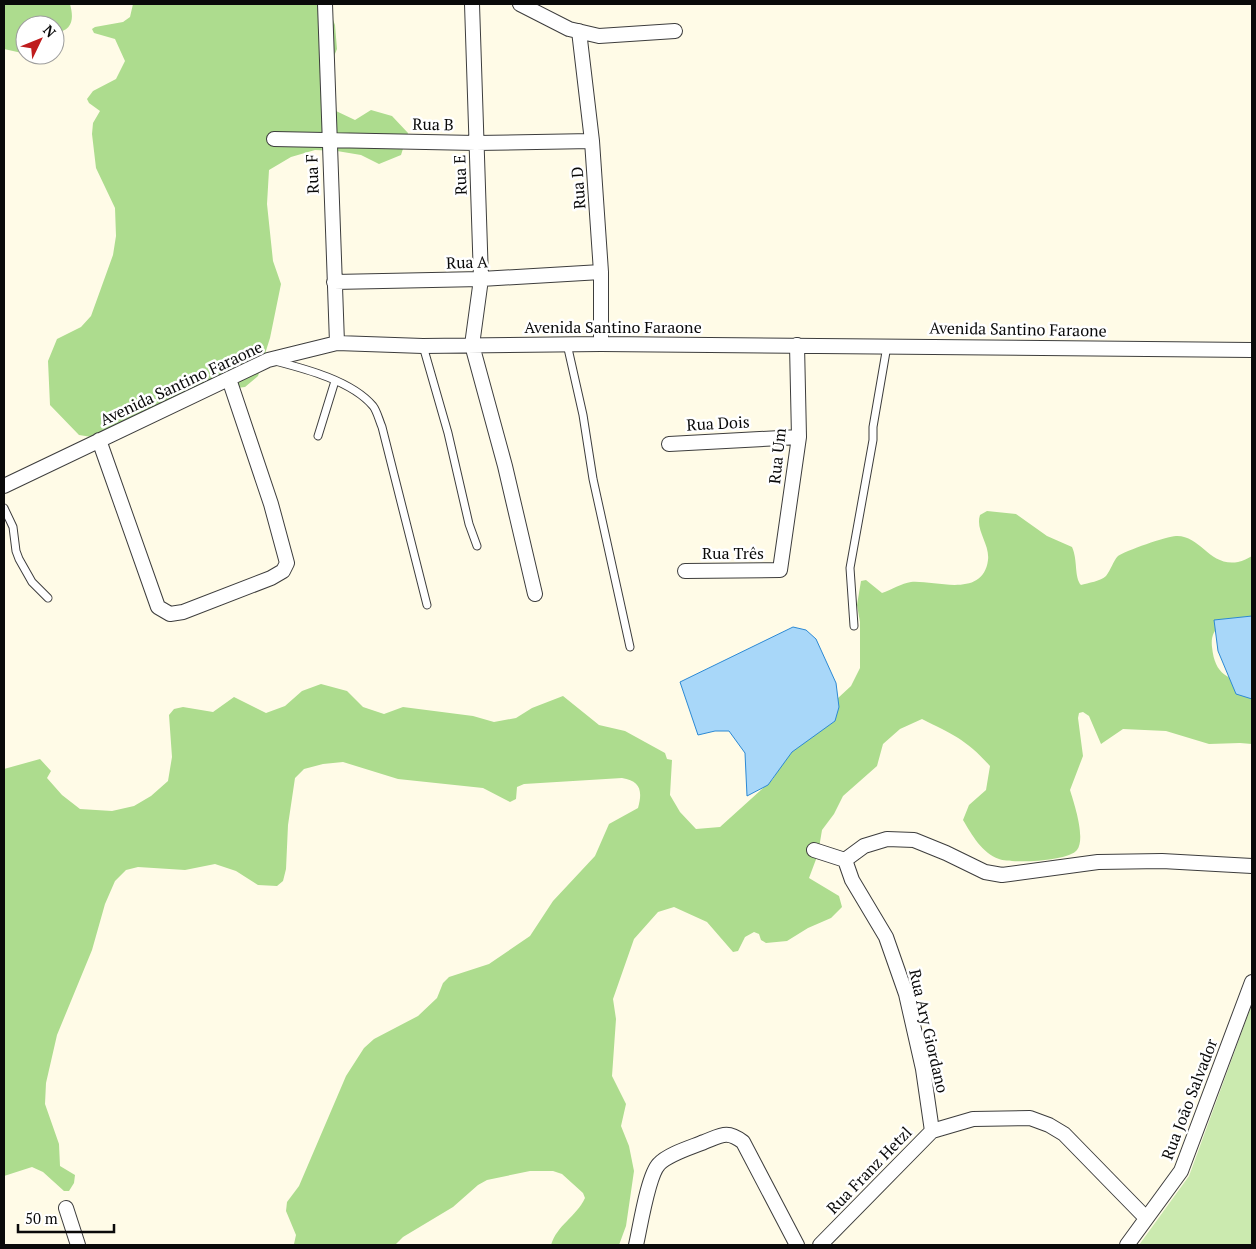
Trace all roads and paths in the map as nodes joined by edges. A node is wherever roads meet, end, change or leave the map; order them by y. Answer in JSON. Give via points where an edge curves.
{"nodes":[{"id":1,"x":324,"y":4,"type":"edge"},
{"id":2,"x":472,"y":4,"type":"edge"},
{"id":3,"x":520,"y":4,"type":"edge"},
{"id":4,"x":675,"y":30,"type":"dead end"},
{"id":5,"x":579,"y":31,"type":"junction"},
{"id":6,"x":274,"y":139,"type":"dead end"},
{"id":7,"x":328,"y":140,"type":"junction"},
{"id":8,"x":476,"y":142,"type":"junction"},
{"id":9,"x":592,"y":142,"type":"junction"},
{"id":10,"x":601,"y":272,"type":"junction"},
{"id":11,"x":481,"y":279,"type":"junction"},
{"id":12,"x":334,"y":282,"type":"junction"},
{"id":13,"x":336,"y":343,"type":"junction"},
{"id":14,"x":567,"y":344,"type":"junction"},
{"id":15,"x":601,"y":344,"type":"junction"},
{"id":16,"x":472,"y":345,"type":"junction"},
{"id":17,"x":797,"y":345,"type":"junction"},
{"id":18,"x":423,"y":346,"type":"junction"},
{"id":19,"x":887,"y":346,"type":"junction"},
{"id":20,"x":1252,"y":350,"type":"edge"},
{"id":21,"x":268,"y":360,"type":"junction"},
{"id":22,"x":228,"y":379,"type":"junction"},
{"id":23,"x":335,"y":381,"type":"junction"},
{"id":24,"x":318,"y":436,"type":"dead end"},
{"id":25,"x":799,"y":437,"type":"junction"},
{"id":26,"x":99,"y":440,"type":"junction"},
{"id":27,"x":669,"y":444,"type":"dead end"},
{"id":28,"x":4,"y":486,"type":"edge"},
{"id":29,"x":4,"y":508,"type":"edge"},
{"id":30,"x":477,"y":546,"type":"dead end"},
{"id":31,"x":685,"y":570,"type":"dead end"},
{"id":32,"x":780,"y":570,"type":"joint"},
{"id":33,"x":535,"y":594,"type":"dead end"},
{"id":34,"x":48,"y":598,"type":"dead end"},
{"id":35,"x":426,"y":605,"type":"dead end"},
{"id":36,"x":854,"y":626,"type":"dead end"},
{"id":37,"x":630,"y":647,"type":"dead end"},
{"id":38,"x":814,"y":850,"type":"dead end"},
{"id":39,"x":845,"y":860,"type":"junction"},
{"id":40,"x":1252,"y":866,"type":"edge"},
{"id":41,"x":1252,"y":982,"type":"edge"},
{"id":42,"x":932,"y":1131,"type":"junction"},
{"id":43,"x":66,"y":1208,"type":"dead end"},
{"id":44,"x":1146,"y":1218,"type":"junction"},
{"id":45,"x":78,"y":1245,"type":"edge"},
{"id":46,"x":636,"y":1245,"type":"edge"},
{"id":47,"x":797,"y":1245,"type":"edge"},
{"id":48,"x":820,"y":1245,"type":"edge"},
{"id":49,"x":1127,"y":1245,"type":"edge"}],
"edges":[{"from":1,"to":7,"type":"street","name":"Rua F"},
{"from":2,"to":8,"type":"street","name":"Rua E"},
{"from":3,"to":5,"type":"street"},
{"from":4,"to":5,"type":"street","via":[[598,36]]},
{"from":5,"to":9,"type":"street","name":"Rua D"},
{"from":6,"to":7,"type":"street","name":"Rua B"},
{"from":7,"to":8,"type":"street","name":"Rua B"},
{"from":7,"to":12,"type":"street","name":"Rua F"},
{"from":8,"to":9,"type":"street","name":"Rua B"},
{"from":8,"to":11,"type":"street","name":"Rua E"},
{"from":9,"to":10,"type":"street","name":"Rua D"},
{"from":10,"to":11,"type":"street","name":"Rua A"},
{"from":10,"to":15,"type":"street","name":"Rua D"},
{"from":11,"to":12,"type":"street","name":"Rua A"},
{"from":11,"to":16,"type":"street","name":"Rua E"},
{"from":12,"to":13,"type":"street","name":"Rua F"},
{"from":13,"to":18,"type":"street","name":"Avenida Santino Faraone"},
{"from":13,"to":21,"type":"street","name":"Avenida Santino Faraone"},
{"from":14,"to":15,"type":"street","name":"Avenida Santino Faraone"},
{"from":14,"to":16,"type":"street","name":"Avenida Santino Faraone"},
{"from":14,"to":37,"type":"lane","via":[[596,497]]},
{"from":15,"to":17,"type":"street","name":"Avenida Santino Faraone"},
{"from":16,"to":18,"type":"street","name":"Avenida Santino Faraone"},
{"from":16,"to":33,"type":"street"},
{"from":17,"to":19,"type":"street","name":"Avenida Santino Faraone"},
{"from":17,"to":25,"type":"street","name":"Rua Um"},
{"from":18,"to":30,"type":"lane"},
{"from":19,"to":20,"type":"street","name":"Avenida Santino Faraone"},
{"from":19,"to":36,"type":"lane","via":[[850,568]]},
{"from":21,"to":22,"type":"street","name":"Avenida Santino Faraone"},
{"from":21,"to":23,"type":"lane","via":[[303,368]]},
{"from":22,"to":26,"type":"street","name":"Avenida Santino Faraone"},
{"from":22,"to":26,"type":"street","via":[[271,504],[286,563],[283,571],[271,578],[183,612],[170,614],[158,607]]},
{"from":23,"to":24,"type":"lane"},
{"from":23,"to":35,"type":"lane","via":[[358,393],[374,407],[382,427]]},
{"from":25,"to":27,"type":"street","name":"Rua Dois"},
{"from":25,"to":32,"type":"street","name":"Rua Um"},
{"from":26,"to":28,"type":"street","name":"Avenida Santino Faraone"},
{"from":29,"to":34,"type":"lane","via":[[13,526],[19,559],[32,582]]},
{"from":31,"to":32,"type":"street","name":"Rua Três"},
{"from":38,"to":39,"type":"street"},
{"from":39,"to":40,"type":"street","via":[[864,846],[887,839],[914,840],[985,872],[1002,875],[1098,862],[1162,861]]},
{"from":39,"to":42,"type":"street","name":"Rua Ary Giordano","via":[[852,880],[886,937],[906,994],[923,1069]]},
{"from":41,"to":44,"type":"street","name":"Rua João Salvador","via":[[1181,1170]]},
{"from":42,"to":44,"type":"street","name":"Rua Franz Hetzl","via":[[973,1119],[1030,1118],[1049,1125],[1064,1134]]},
{"from":42,"to":48,"type":"street","name":"Rua Franz Hetzl"},
{"from":43,"to":45,"type":"street"},
{"from":44,"to":49,"type":"street","name":"Rua João Salvador"},
{"from":46,"to":47,"type":"street","via":[[652,1178],[659,1164],[721,1135],[733,1135],[743,1142]]}]}
